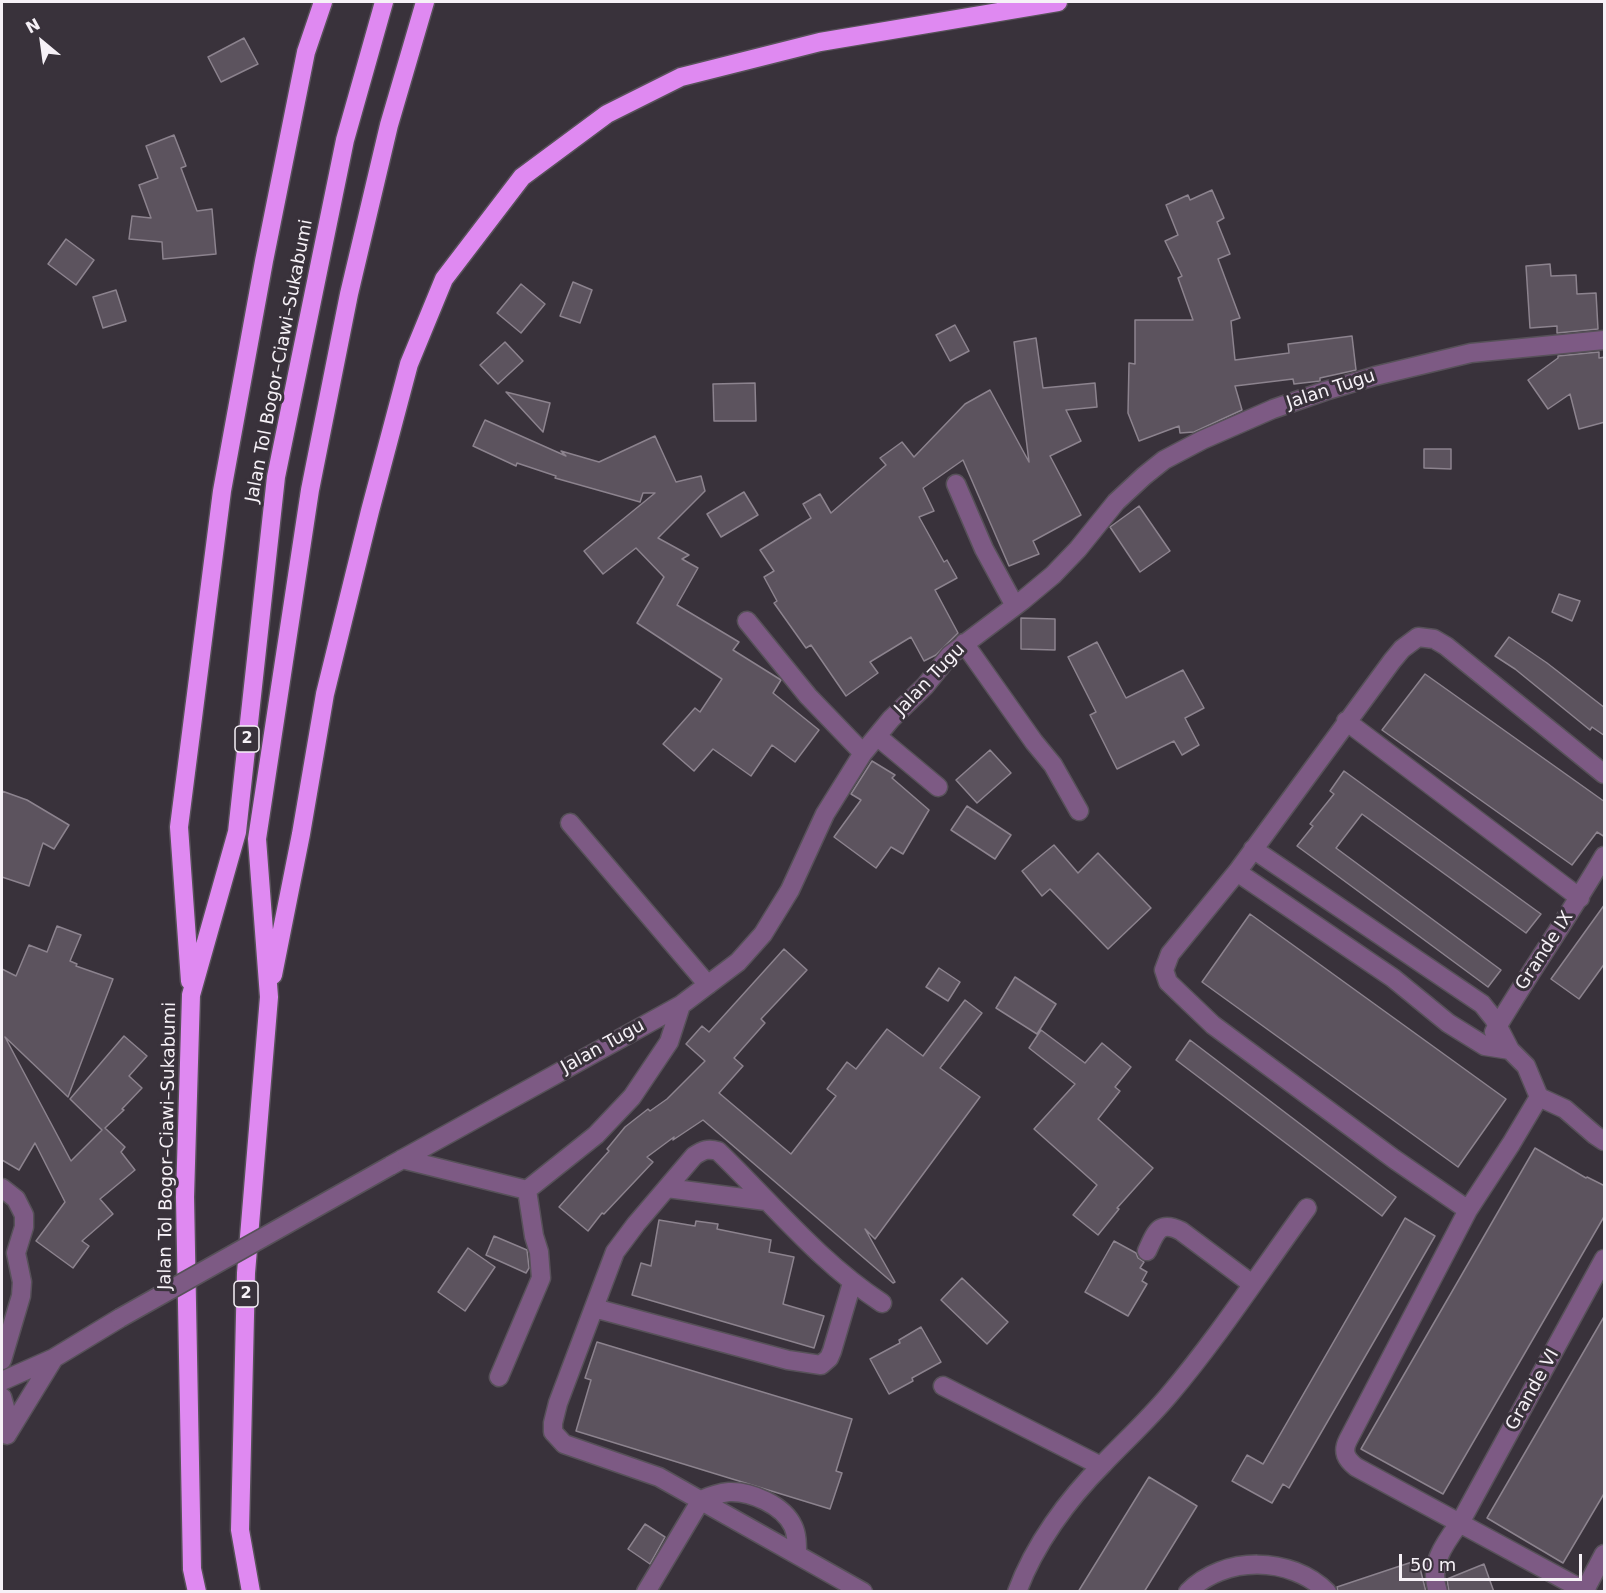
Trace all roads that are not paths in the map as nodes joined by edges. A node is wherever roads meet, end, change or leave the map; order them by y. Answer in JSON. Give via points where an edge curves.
{"nodes":[{"id":1,"x":323,"y":2,"type":"edge"},
{"id":2,"x":384,"y":2,"type":"edge"},
{"id":3,"x":425,"y":2,"type":"edge"},
{"id":4,"x":1058,"y":2,"type":"edge"},
{"id":5,"x":1605,"y":340,"type":"edge"},
{"id":6,"x":956,"y":484,"type":"dead end"},
{"id":7,"x":1015,"y":606,"type":"junction"},
{"id":8,"x":747,"y":621,"type":"dead end"},
{"id":9,"x":964,"y":643,"type":"junction"},
{"id":10,"x":1346,"y":722,"type":"junction"},
{"id":11,"x":878,"y":737,"type":"junction"},
{"id":12,"x":863,"y":753,"type":"junction"},
{"id":13,"x":1605,"y":774,"type":"edge"},
{"id":14,"x":938,"y":787,"type":"dead end"},
{"id":15,"x":1079,"y":811,"type":"dead end"},
{"id":16,"x":570,"y":823,"type":"dead end"},
{"id":17,"x":1253,"y":849,"type":"junction"},
{"id":18,"x":1605,"y":856,"type":"edge"},
{"id":19,"x":1237,"y":872,"type":"junction"},
{"id":20,"x":1580,"y":898,"type":"junction"},
{"id":21,"x":708,"y":985,"type":"junction"},
{"id":22,"x":191,"y":995,"type":"junction"},
{"id":23,"x":269,"y":997,"type":"junction"},
{"id":24,"x":681,"y":1005,"type":"junction"},
{"id":25,"x":1498,"y":1025,"type":"junction"},
{"id":26,"x":1485,"y":1046,"type":"junction"},
{"id":27,"x":1510,"y":1050,"type":"junction"},
{"id":28,"x":1539,"y":1097,"type":"junction"},
{"id":29,"x":1605,"y":1141,"type":"edge"},
{"id":30,"x":396,"y":1162,"type":"junction"},
{"id":31,"x":2,"y":1188,"type":"edge"},
{"id":32,"x":667,"y":1188,"type":"junction"},
{"id":33,"x":527,"y":1190,"type":"junction"},
{"id":34,"x":766,"y":1201,"type":"junction"},
{"id":35,"x":1306,"y":1208,"type":"dead end"},
{"id":36,"x":1468,"y":1210,"type":"junction"},
{"id":37,"x":1147,"y":1251,"type":"dead end"},
{"id":38,"x":1605,"y":1258,"type":"edge"},
{"id":39,"x":852,"y":1283,"type":"junction"},
{"id":40,"x":1252,"y":1284,"type":"junction"},
{"id":41,"x":882,"y":1303,"type":"dead end"},
{"id":42,"x":594,"y":1308,"type":"junction"},
{"id":43,"x":54,"y":1358,"type":"junction"},
{"id":44,"x":2,"y":1360,"type":"edge"},
{"id":45,"x":499,"y":1377,"type":"dead end"},
{"id":46,"x":2,"y":1381,"type":"edge"},
{"id":47,"x":943,"y":1386,"type":"dead end"},
{"id":48,"x":2,"y":1397,"type":"edge"},
{"id":49,"x":5,"y":1439,"type":"edge"},
{"id":50,"x":1101,"y":1466,"type":"junction"},
{"id":51,"x":701,"y":1500,"type":"junction"},
{"id":52,"x":1461,"y":1521,"type":"junction"},
{"id":53,"x":797,"y":1554,"type":"junction"},
{"id":54,"x":1605,"y":1554,"type":"edge"},
{"id":55,"x":1563,"y":1583,"type":"edge"},
{"id":56,"x":1586,"y":1591,"type":"edge"},
{"id":57,"x":197,"y":1592,"type":"edge"},
{"id":58,"x":251,"y":1592,"type":"edge"},
{"id":59,"x":646,"y":1592,"type":"edge"},
{"id":60,"x":863,"y":1592,"type":"edge"},
{"id":61,"x":1017,"y":1592,"type":"edge"},
{"id":62,"x":1188,"y":1592,"type":"edge"},
{"id":63,"x":1327,"y":1592,"type":"edge"},
{"id":64,"x":1438,"y":1592,"type":"edge"}],
"edges":[{"from":1,"to":22,"type":"highway","via":[[306,52],[222,491],[180,828]]},
{"from":2,"to":22,"type":"highway","name":"Jalan Tol Bogor–Ciawi–Sukabumi","number":"2","via":[[345,140],[276,477],[237,832]]},
{"from":3,"to":23,"type":"highway","number":"2","via":[[388,125],[309,490],[257,839]]},
{"from":4,"to":23,"type":"highway","via":[[820,42],[681,77],[607,114],[522,177],[444,279],[409,364],[325,694]]},
{"from":5,"to":7,"type":"street","name":"Jalan Tugu","via":[[1444,358],[1324,391],[1229,427],[1177,452],[1144,476],[1116,502],[1053,575]]},
{"from":6,"to":7,"type":"street","via":[[984,549]]},
{"from":7,"to":9,"type":"street","name":"Jalan Tugu"},
{"from":8,"to":12,"type":"street","via":[[808,696]]},
{"from":9,"to":11,"type":"street","name":"Jalan Tugu"},
{"from":9,"to":15,"type":"street","via":[[1053,765]]},
{"from":10,"to":13,"type":"street","via":[[1402,649],[1411,640],[1425,637],[1446,646]]},
{"from":10,"to":17,"type":"street"},
{"from":10,"to":20,"type":"street"},
{"from":11,"to":12,"type":"street","name":"Jalan Tugu"},
{"from":11,"to":14,"type":"street"},
{"from":12,"to":21,"type":"street","name":"Jalan Tugu","via":[[825,814],[790,890],[763,934],[738,962]]},
{"from":16,"to":21,"type":"street"},
{"from":17,"to":19,"type":"street"},
{"from":17,"to":25,"type":"street","via":[[1471,997]]},
{"from":18,"to":20,"type":"street","name":"Grande IX"},
{"from":19,"to":26,"type":"street"},
{"from":19,"to":36,"type":"street","via":[[1170,954],[1164,970],[1168,982],[1213,1025]]},
{"from":20,"to":25,"type":"street","name":"Grande IX"},
{"from":21,"to":24,"type":"street","name":"Jalan Tugu"},
{"from":22,"to":57,"type":"highway","name":"Jalan Tol Bogor–Ciawi–Sukabumi","number":"2","via":[[185,1197],[192,1569]]},
{"from":23,"to":58,"type":"highway","number":"2","via":[[246,1273],[240,1530]]},
{"from":24,"to":30,"type":"street","name":"Jalan Tugu"},
{"from":24,"to":33,"type":"street","via":[[669,1042],[632,1097],[596,1135]]},
{"from":25,"to":26,"type":"street","name":"Grande IX"},
{"from":25,"to":27,"type":"street"},
{"from":26,"to":27,"type":"street"},
{"from":27,"to":28,"type":"street","via":[[1526,1066]]},
{"from":28,"to":29,"type":"street","via":[[1565,1109]]},
{"from":28,"to":36,"type":"street"},
{"from":30,"to":33,"type":"street"},
{"from":30,"to":43,"type":"street","name":"Jalan Tugu","bridge":true},
{"from":31,"to":44,"type":"street","via":[[20,1206],[24,1227],[16,1253],[21,1296]]},
{"from":32,"to":34,"type":"street"},
{"from":32,"to":34,"type":"street","via":[[694,1156],[710,1148],[718,1151]]},
{"from":32,"to":42,"type":"street","via":[[615,1252]]},
{"from":33,"to":45,"type":"street","via":[[541,1278]]},
{"from":34,"to":39,"type":"street"},
{"from":35,"to":40,"type":"street"},
{"from":36,"to":52,"type":"street","via":[[1345,1447],[1348,1461],[1356,1467]]},
{"from":37,"to":40,"type":"street","via":[[1158,1230],[1172,1226]]},
{"from":38,"to":52,"type":"street","name":"Grande VI"},
{"from":39,"to":41,"type":"street"},
{"from":39,"to":42,"type":"street","via":[[832,1351],[821,1365],[788,1360]]},
{"from":40,"to":50,"type":"street","via":[[1168,1396]]},
{"from":42,"to":51,"type":"street","via":[[558,1403],[554,1432],[564,1444],[644,1470]]},
{"from":43,"to":46,"type":"street"},
{"from":43,"to":49,"type":"street"},
{"from":47,"to":50,"type":"street"},
{"from":48,"to":49,"type":"street"},
{"from":50,"to":61,"type":"street","via":[[1047,1534]]},
{"from":51,"to":53,"type":"street"},
{"from":51,"to":53,"type":"street","via":[[737,1492],[764,1501],[793,1524]]},
{"from":51,"to":59,"type":"street"},
{"from":52,"to":55,"type":"street"},
{"from":52,"to":64,"type":"street","name":"Grande VI","via":[[1441,1547],[1437,1559]]},
{"from":53,"to":60,"type":"street"},
{"from":54,"to":56,"type":"street"},
{"from":55,"to":56,"type":"street"},
{"from":62,"to":63,"type":"street","via":[[1224,1569],[1256,1564],[1288,1568],[1317,1582]]}]}
